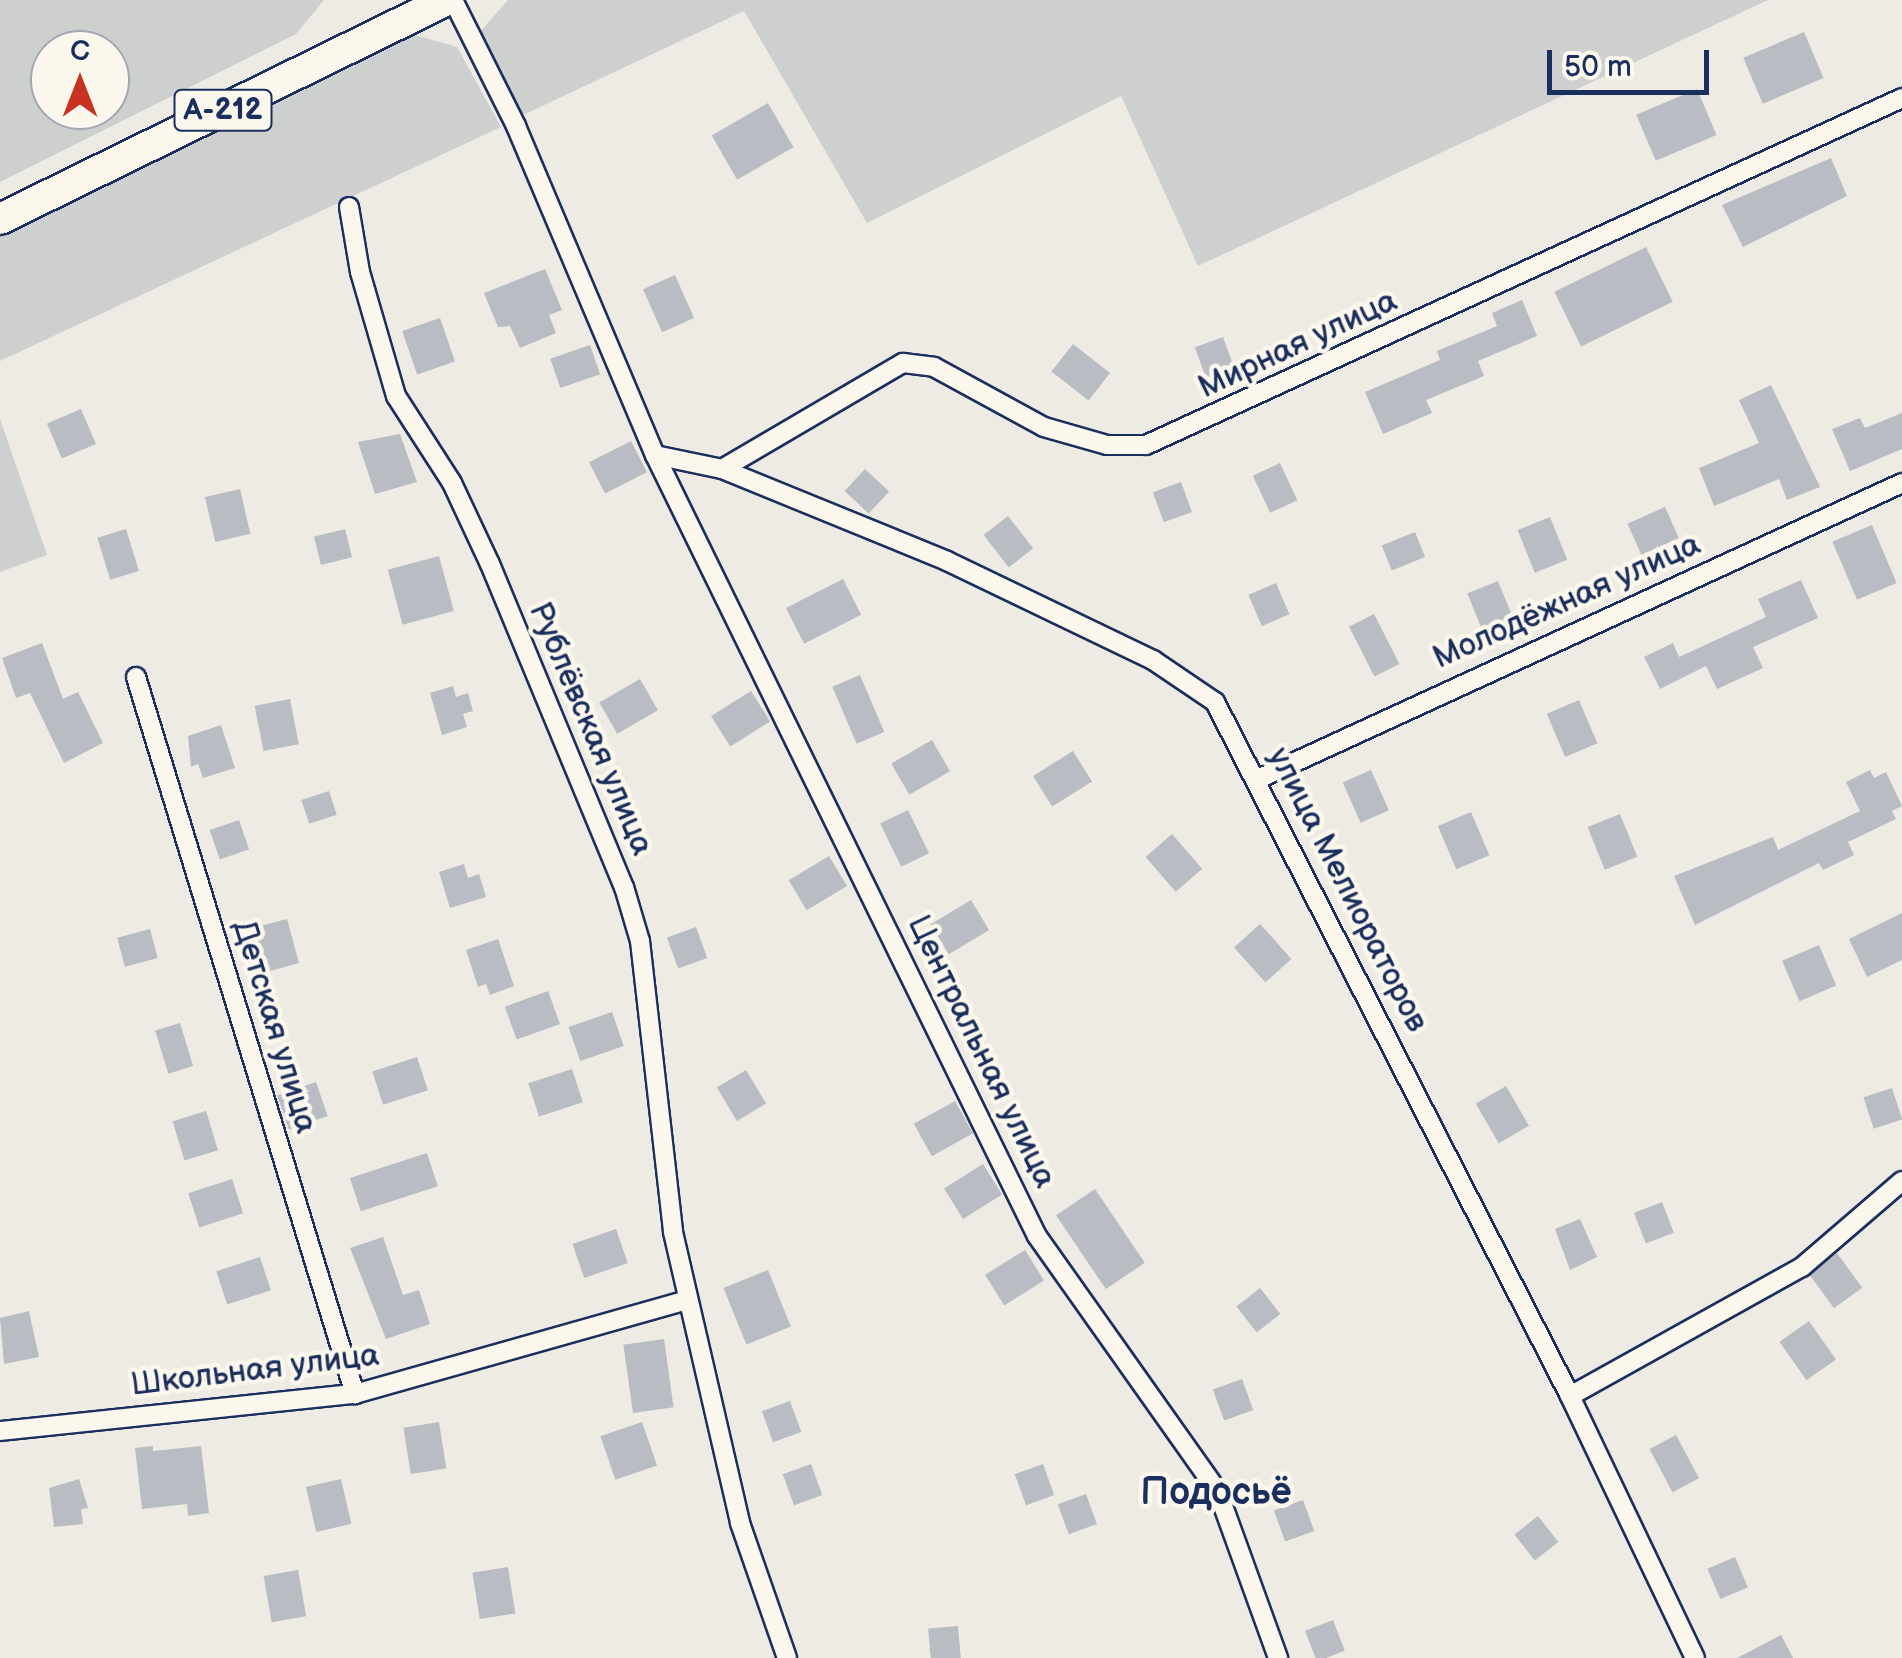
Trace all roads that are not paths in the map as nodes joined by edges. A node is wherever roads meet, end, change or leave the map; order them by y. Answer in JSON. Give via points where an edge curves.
{"nodes":[{"id":1,"x":450,"y":0,"type":"edge"},
{"id":2,"x":1902,"y":98,"type":"edge"},
{"id":3,"x":349,"y":207,"type":"dead end"},
{"id":4,"x":0,"y":219,"type":"edge"},
{"id":5,"x":655,"y":455,"type":"junction"},
{"id":6,"x":722,"y":470,"type":"junction"},
{"id":7,"x":1902,"y":483,"type":"edge"},
{"id":8,"x":136,"y":677,"type":"dead end"},
{"id":9,"x":1258,"y":779,"type":"junction"},
{"id":10,"x":1902,"y":1181,"type":"edge"},
{"id":11,"x":688,"y":1300,"type":"junction"},
{"id":12,"x":355,"y":1394,"type":"junction"},
{"id":13,"x":1570,"y":1396,"type":"junction"},
{"id":14,"x":0,"y":1431,"type":"edge"},
{"id":15,"x":786,"y":1658,"type":"edge"},
{"id":16,"x":1278,"y":1658,"type":"edge"},
{"id":17,"x":1695,"y":1658,"type":"edge"}],
"edges":[{"from":1,"to":4,"type":"highway","number":"А-212"},
{"from":1,"to":5,"type":"street","name":"Центральная улица","via":[[516,126]]},
{"from":2,"to":6,"type":"street","name":"Мирная улица","via":[[1146,445],[1107,445],[1044,427],[934,368],[903,363]]},
{"from":3,"to":11,"type":"street","name":"Рублёвская улица","via":[[360,272],[396,396],[452,483],[490,564],[624,887],[640,941],[671,1216]]},
{"from":5,"to":6,"type":"street","name":"улица Мелиораторов"},
{"from":5,"to":16,"type":"street","name":"Центральная улица","via":[[1038,1236],[1218,1492]]},
{"from":6,"to":9,"type":"street","name":"улица Мелиораторов","via":[[947,561],[1152,660],[1215,702]]},
{"from":7,"to":9,"type":"street","name":"Молодёжная улица"},
{"from":8,"to":12,"type":"street","name":"Детская улица"},
{"from":9,"to":13,"type":"street","name":"улица Мелиораторов"},
{"from":10,"to":13,"type":"street","via":[[1802,1267]]},
{"from":11,"to":12,"type":"street","name":"Школьная улица"},
{"from":11,"to":15,"type":"street","name":"Рублёвская улица","via":[[740,1523]]},
{"from":12,"to":14,"type":"street","name":"Школьная улица"},
{"from":13,"to":17,"type":"street","name":"улица Мелиораторов"}]}
